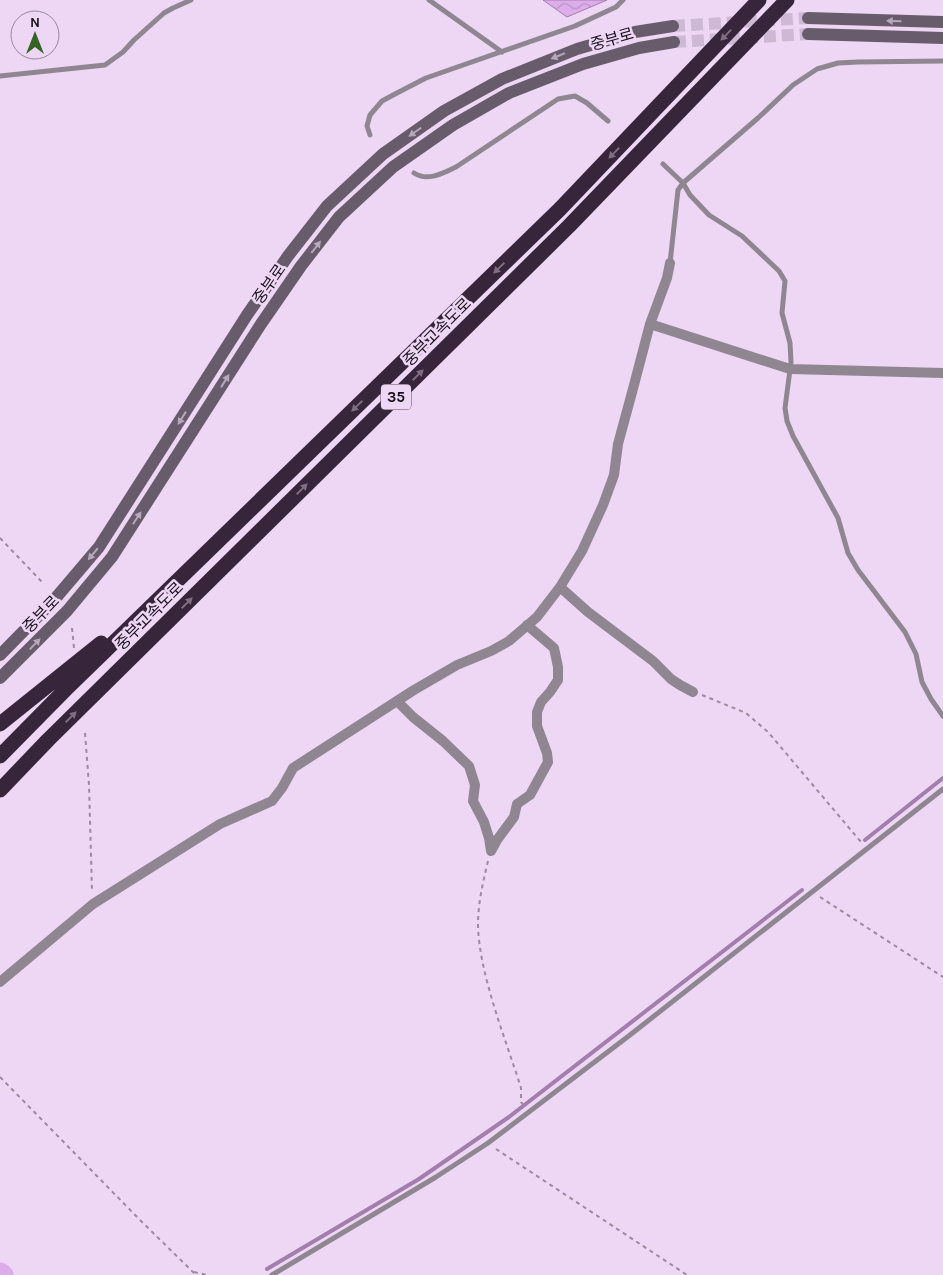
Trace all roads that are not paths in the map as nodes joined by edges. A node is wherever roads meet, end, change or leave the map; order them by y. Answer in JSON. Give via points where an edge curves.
{"nodes":[{"id":1,"x":191,"y":0,"type":"edge"},
{"id":2,"x":428,"y":0,"type":"edge"},
{"id":3,"x":623,"y":0,"type":"edge"},
{"id":4,"x":759,"y":0,"type":"edge"},
{"id":5,"x":788,"y":0,"type":"edge"},
{"id":6,"x":808,"y":18,"type":"tunnel mouth"},
{"id":7,"x":943,"y":22,"type":"edge"},
{"id":8,"x":672,"y":26,"type":"tunnel mouth"},
{"id":9,"x":808,"y":34,"type":"tunnel mouth"},
{"id":10,"x":943,"y":38,"type":"edge"},
{"id":11,"x":674,"y":42,"type":"tunnel mouth"},
{"id":12,"x":502,"y":52,"type":"junction"},
{"id":13,"x":943,"y":62,"type":"edge"},
{"id":14,"x":0,"y":76,"type":"edge"},
{"id":15,"x":608,"y":121,"type":"dead end"},
{"id":16,"x":370,"y":135,"type":"dead end"},
{"id":17,"x":663,"y":164,"type":"dead end"},
{"id":18,"x":414,"y":173,"type":"dead end"},
{"id":19,"x":683,"y":183,"type":"junction"},
{"id":20,"x":670,"y":263,"type":"joint"},
{"id":21,"x":650,"y":324,"type":"junction"},
{"id":22,"x":790,"y":369,"type":"junction"},
{"id":23,"x":943,"y":373,"type":"edge"},
{"id":24,"x":174,"y":584,"type":"junction"},
{"id":25,"x":560,"y":587,"type":"junction"},
{"id":26,"x":54,"y":600,"type":"junction"},
{"id":27,"x":527,"y":625,"type":"junction"},
{"id":28,"x":0,"y":643,"type":"edge"},
{"id":29,"x":0,"y":655,"type":"edge"},
{"id":30,"x":0,"y":678,"type":"edge"},
{"id":31,"x":693,"y":692,"type":"road end"},
{"id":32,"x":397,"y":701,"type":"junction"},
{"id":33,"x":943,"y":716,"type":"edge"},
{"id":34,"x":0,"y":724,"type":"edge"},
{"id":35,"x":48,"y":740,"type":"junction"},
{"id":36,"x":0,"y":756,"type":"edge"},
{"id":37,"x":943,"y":789,"type":"edge"},
{"id":38,"x":0,"y":790,"type":"edge"},
{"id":39,"x":0,"y":803,"type":"edge"},
{"id":40,"x":0,"y":982,"type":"edge"},
{"id":41,"x":272,"y":1275,"type":"edge"}],
"edges":[{"from":1,"to":14,"type":"lane","via":[[164,13],[105,64]]},
{"from":2,"to":12,"type":"lane"},
{"from":3,"to":12,"type":"lane","via":[[616,7],[575,26]]},
{"from":4,"to":24,"type":"highway","name":"중부고속도로","number":"35","one_way":true,"via":[[560,209]]},
{"from":35,"to":5,"type":"highway","name":"중부고속도로","number":"35","one_way":true,"via":[[569,226]]},
{"from":7,"to":6,"type":"main road","one_way":true},
{"from":8,"to":26,"type":"main road","name":"중부로","one_way":true,"via":[[635,32],[577,49],[502,78],[444,112],[383,154],[327,206],[247,315],[99,548]]},
{"from":9,"to":10,"type":"main road"},
{"from":30,"to":11,"type":"main road","name":"중부로","one_way":true,"via":[[66,611],[112,557],[261,324],[339,217],[393,167],[453,125],[509,93],[583,64],[638,48]]},
{"from":12,"to":16,"type":"lane","via":[[426,78],[382,101],[370,115],[367,126]]},
{"from":13,"to":19,"type":"lane","via":[[838,63],[817,69],[793,85]]},
{"from":15,"to":18,"type":"lane","via":[[575,96],[558,98],[456,167],[429,177]]},
{"from":17,"to":19,"type":"lane"},
{"from":19,"to":20,"type":"lane","via":[[678,190]]},
{"from":19,"to":22,"type":"lane","via":[[709,215],[742,236],[779,271],[785,281],[782,313],[790,343]]},
{"from":20,"to":21,"type":"street"},
{"from":21,"to":22,"type":"street"},
{"from":21,"to":25,"type":"street","via":[[618,444],[614,475],[582,551]]},
{"from":22,"to":23,"type":"street"},
{"from":22,"to":33,"type":"lane","via":[[785,408],[793,436],[838,518],[848,552],[905,632],[916,654],[922,682]]},
{"from":24,"to":34,"type":"highway"},
{"from":24,"to":36,"type":"highway","name":"중부고속도로","number":"35"},
{"from":25,"to":27,"type":"street"},
{"from":25,"to":31,"type":"street","via":[[671,679]]},
{"from":26,"to":28,"type":"main road"},
{"from":26,"to":29,"type":"main road","name":"중부로"},
{"from":27,"to":32,"type":"street","via":[[509,641],[458,665]]},
{"from":27,"to":32,"type":"street","via":[[554,648],[556,655],[558,680],[537,712],[537,726],[548,762],[530,795],[517,804],[514,817],[491,851],[484,822],[473,801],[475,785],[469,766]]},
{"from":32,"to":40,"type":"street","via":[[293,768],[272,801],[220,824],[93,904]]},
{"from":35,"to":38,"type":"highway","name":"중부고속도로","number":"35"},
{"from":35,"to":39,"type":"highway"},
{"from":37,"to":41,"type":"lane","via":[[488,1143]]}]}
